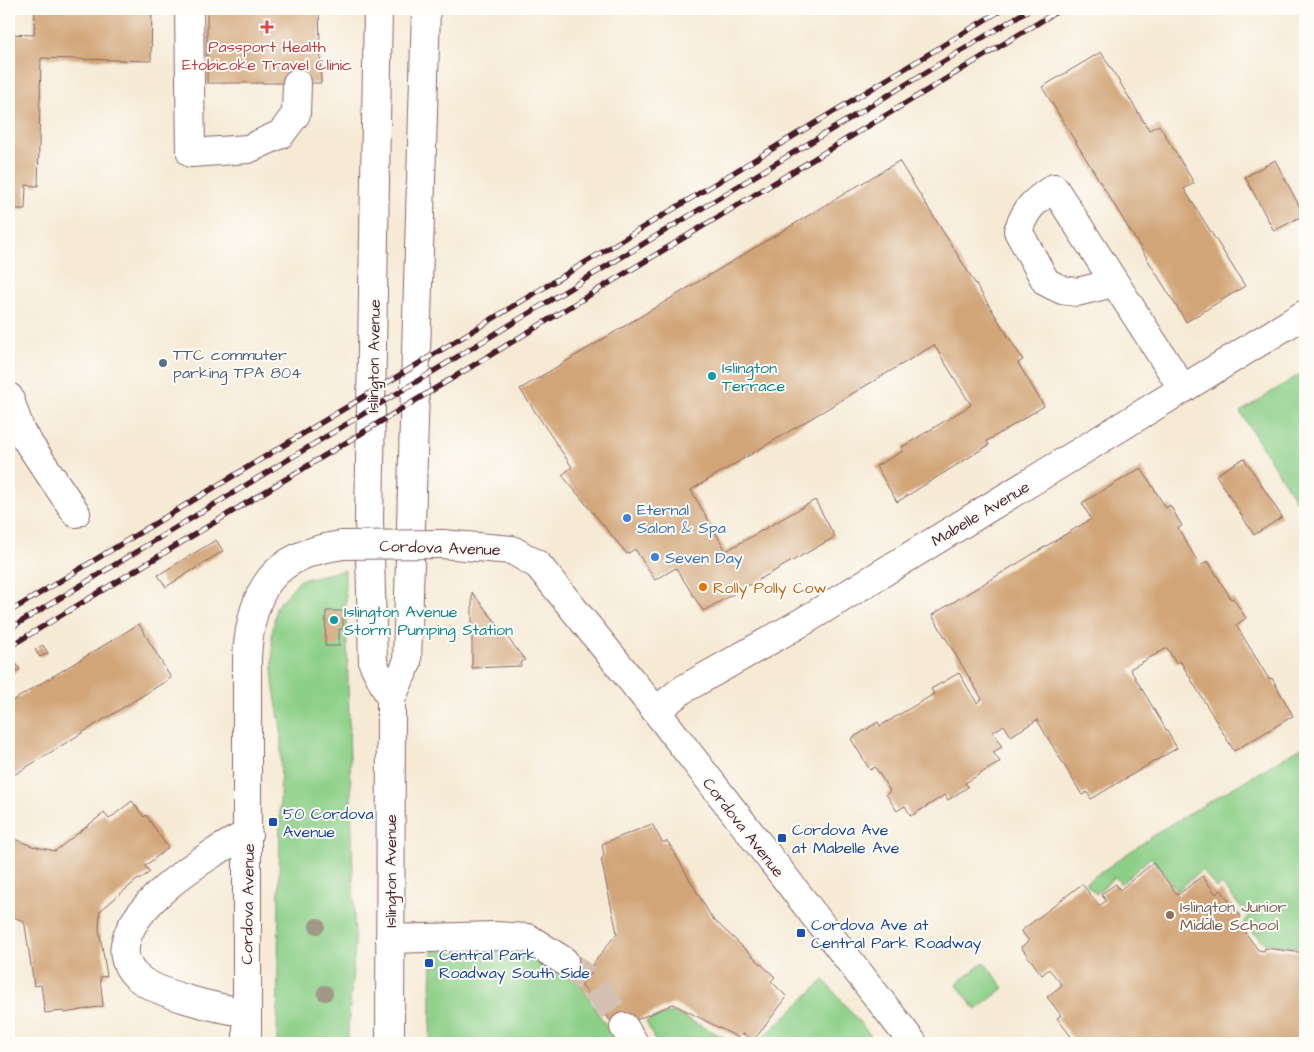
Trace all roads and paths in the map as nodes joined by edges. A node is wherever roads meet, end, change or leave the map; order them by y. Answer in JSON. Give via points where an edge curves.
{"nodes":[{"id":1,"x":189,"y":9,"type":"edge"},
{"id":2,"x":378,"y":9,"type":"edge"},
{"id":3,"x":426,"y":9,"type":"edge"},
{"id":4,"x":297,"y":83,"type":"dead end"},
{"id":5,"x":1114,"y":283,"type":"dead end"},
{"id":6,"x":1305,"y":314,"type":"edge"},
{"id":7,"x":1182,"y":389,"type":"junction"},
{"id":8,"x":9,"y":397,"type":"edge"},
{"id":9,"x":15,"y":427,"type":"edge"},
{"id":10,"x":76,"y":513,"type":"dead end"},
{"id":11,"x":390,"y":699,"type":"junction"},
{"id":12,"x":656,"y":711,"type":"junction"},
{"id":13,"x":248,"y":834,"type":"junction"},
{"id":14,"x":390,"y":939,"type":"junction"},
{"id":15,"x":564,"y":961,"type":"tunnel mouth"},
{"id":16,"x":246,"y":1012,"type":"junction"},
{"id":17,"x":247,"y":1043,"type":"edge"},
{"id":18,"x":390,"y":1043,"type":"edge"},
{"id":19,"x":913,"y":1043,"type":"edge"}],
"edges":[{"from":1,"to":4,"type":"street","via":[[191,153],[248,149],[280,134],[296,114]]},
{"from":2,"to":11,"type":"street","name":"Islington Avenue","via":[[369,520],[373,663]]},
{"from":3,"to":11,"type":"street","name":"Islington Avenue","via":[[407,663]]},
{"from":5,"to":7,"type":"street"},
{"from":6,"to":7,"type":"street","name":"Mabelle Avenue"},
{"from":7,"to":12,"type":"street","name":"Mabelle Avenue","via":[[804,621],[682,690]]},
{"from":8,"to":9,"type":"street"},
{"from":9,"to":10,"type":"street"},
{"from":11,"to":14,"type":"street","name":"Islington Avenue"},
{"from":12,"to":13,"type":"street","name":"Cordova Avenue","bridge":true,"via":[[538,565],[512,550],[442,544],[318,549],[286,564],[266,584],[255,605],[247,657]]},
{"from":12,"to":19,"type":"street","name":"Cordova Avenue"},
{"from":13,"to":16,"type":"street","name":"Cordova Avenue"},
{"from":13,"to":16,"type":"street","via":[[173,881],[134,921],[126,942],[127,959],[134,974],[152,988],[227,1010]]},
{"from":14,"to":15,"type":"street","via":[[528,938]]},
{"from":14,"to":18,"type":"street","name":"Islington Avenue"},
{"from":16,"to":17,"type":"street","name":"Cordova Avenue"}]}
